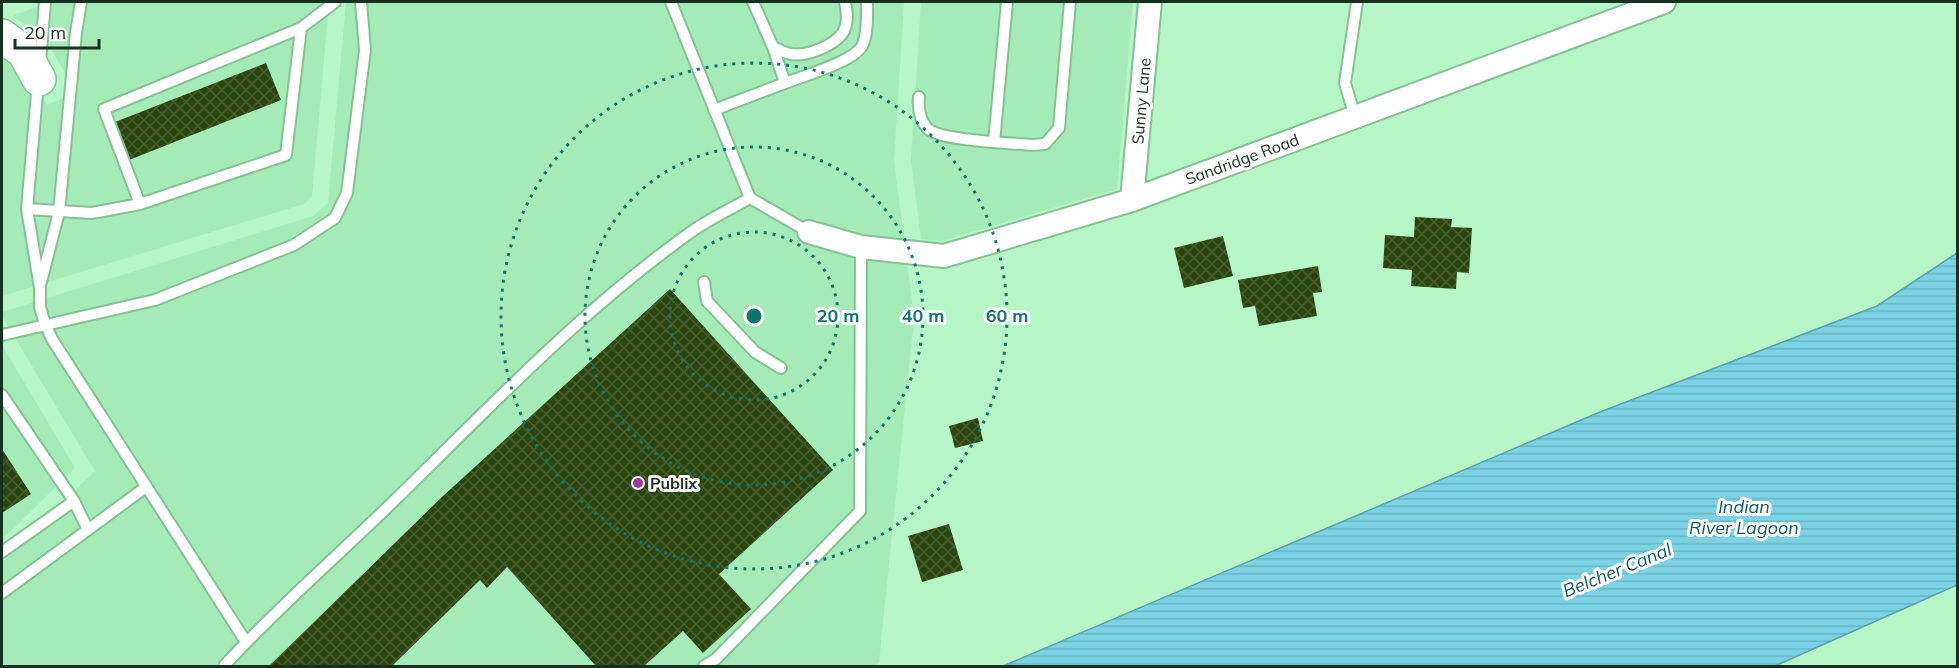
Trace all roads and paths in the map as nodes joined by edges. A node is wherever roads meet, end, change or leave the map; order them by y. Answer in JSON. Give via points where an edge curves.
{"nodes":[{"id":1,"x":45,"y":2,"type":"edge"},
{"id":2,"x":81,"y":2,"type":"edge"},
{"id":3,"x":335,"y":2,"type":"edge"},
{"id":4,"x":361,"y":2,"type":"edge"},
{"id":5,"x":671,"y":2,"type":"edge"},
{"id":6,"x":753,"y":2,"type":"edge"},
{"id":7,"x":845,"y":2,"type":"edge"},
{"id":8,"x":867,"y":2,"type":"edge"},
{"id":9,"x":1007,"y":2,"type":"edge"},
{"id":10,"x":1070,"y":2,"type":"edge"},
{"id":11,"x":1150,"y":2,"type":"edge"},
{"id":12,"x":1357,"y":2,"type":"edge"},
{"id":13,"x":1664,"y":2,"type":"edge"},
{"id":14,"x":301,"y":28,"type":"junction"},
{"id":15,"x":2,"y":36,"type":"edge"},
{"id":16,"x":773,"y":47,"type":"junction"},
{"id":17,"x":39,"y":79,"type":"junction"},
{"id":18,"x":785,"y":83,"type":"junction"},
{"id":19,"x":919,"y":97,"type":"dead end"},
{"id":20,"x":714,"y":110,"type":"junction"},
{"id":21,"x":1355,"y":117,"type":"junction"},
{"id":22,"x":994,"y":142,"type":"junction"},
{"id":23,"x":750,"y":198,"type":"junction"},
{"id":24,"x":1132,"y":200,"type":"junction"},
{"id":25,"x":140,"y":204,"type":"junction"},
{"id":26,"x":27,"y":210,"type":"junction"},
{"id":27,"x":59,"y":212,"type":"junction"},
{"id":28,"x":809,"y":232,"type":"joint"},
{"id":29,"x":861,"y":247,"type":"junction"},
{"id":30,"x":705,"y":282,"type":"dead end"},
{"id":31,"x":40,"y":288,"type":"junction"},
{"id":32,"x":45,"y":324,"type":"junction"},
{"id":33,"x":2,"y":335,"type":"edge"},
{"id":34,"x":781,"y":368,"type":"dead end"},
{"id":35,"x":2,"y":395,"type":"edge"},
{"id":36,"x":146,"y":487,"type":"junction"},
{"id":37,"x":74,"y":501,"type":"junction"},
{"id":38,"x":88,"y":530,"type":"junction"},
{"id":39,"x":2,"y":552,"type":"edge"},
{"id":40,"x":2,"y":593,"type":"edge"},
{"id":41,"x":246,"y":642,"type":"junction"},
{"id":42,"x":224,"y":666,"type":"edge"},
{"id":43,"x":704,"y":666,"type":"edge"}],
"edges":[{"from":1,"to":17,"type":"lane"},
{"from":2,"to":27,"type":"lane"},
{"from":3,"to":14,"type":"lane"},
{"from":4,"to":32,"type":"lane","via":[[365,50],[347,194],[335,218],[294,245],[155,300]]},
{"from":5,"to":20,"type":"lane"},
{"from":6,"to":16,"type":"lane"},
{"from":7,"to":16,"type":"lane","via":[[848,17],[842,34],[826,47],[792,55]]},
{"from":8,"to":18,"type":"lane","via":[[863,45],[853,56]]},
{"from":9,"to":22,"type":"lane"},
{"from":10,"to":22,"type":"lane","via":[[1059,128],[1046,144]]},
{"from":11,"to":24,"type":"street","name":"Sunny Lane"},
{"from":12,"to":21,"type":"lane","via":[[1345,83]]},
{"from":13,"to":21,"type":"street","name":"Sandridge Road"},
{"from":14,"to":25,"type":"lane","via":[[286,155]]},
{"from":14,"to":25,"type":"lane","via":[[104,109]]},
{"from":15,"to":17,"type":"main road","via":[[24,52]]},
{"from":16,"to":18,"type":"lane"},
{"from":17,"to":26,"type":"lane"},
{"from":18,"to":20,"type":"lane"},
{"from":19,"to":22,"type":"lane","via":[[918,111],[927,128],[941,136]]},
{"from":20,"to":23,"type":"lane"},
{"from":21,"to":24,"type":"street","name":"Sandridge Road"},
{"from":23,"to":28,"type":"lane"},
{"from":23,"to":41,"type":"lane","via":[[693,231],[573,328]]},
{"from":24,"to":29,"type":"street","name":"Sandridge Road","via":[[944,256]]},
{"from":25,"to":27,"type":"lane","via":[[92,213]]},
{"from":26,"to":27,"type":"lane"},
{"from":26,"to":31,"type":"lane"},
{"from":27,"to":31,"type":"lane"},
{"from":28,"to":29,"type":"street","name":"Sandridge Road"},
{"from":29,"to":43,"type":"lane","via":[[860,511],[716,659]]},
{"from":30,"to":34,"type":"lane","via":[[708,301],[755,352]]},
{"from":31,"to":32,"type":"lane"},
{"from":32,"to":33,"type":"lane"},
{"from":32,"to":36,"type":"lane"},
{"from":35,"to":37,"type":"lane"},
{"from":36,"to":38,"type":"lane"},
{"from":36,"to":41,"type":"lane"},
{"from":37,"to":38,"type":"lane"},
{"from":37,"to":39,"type":"lane"},
{"from":38,"to":40,"type":"lane"},
{"from":41,"to":42,"type":"lane"}]}
